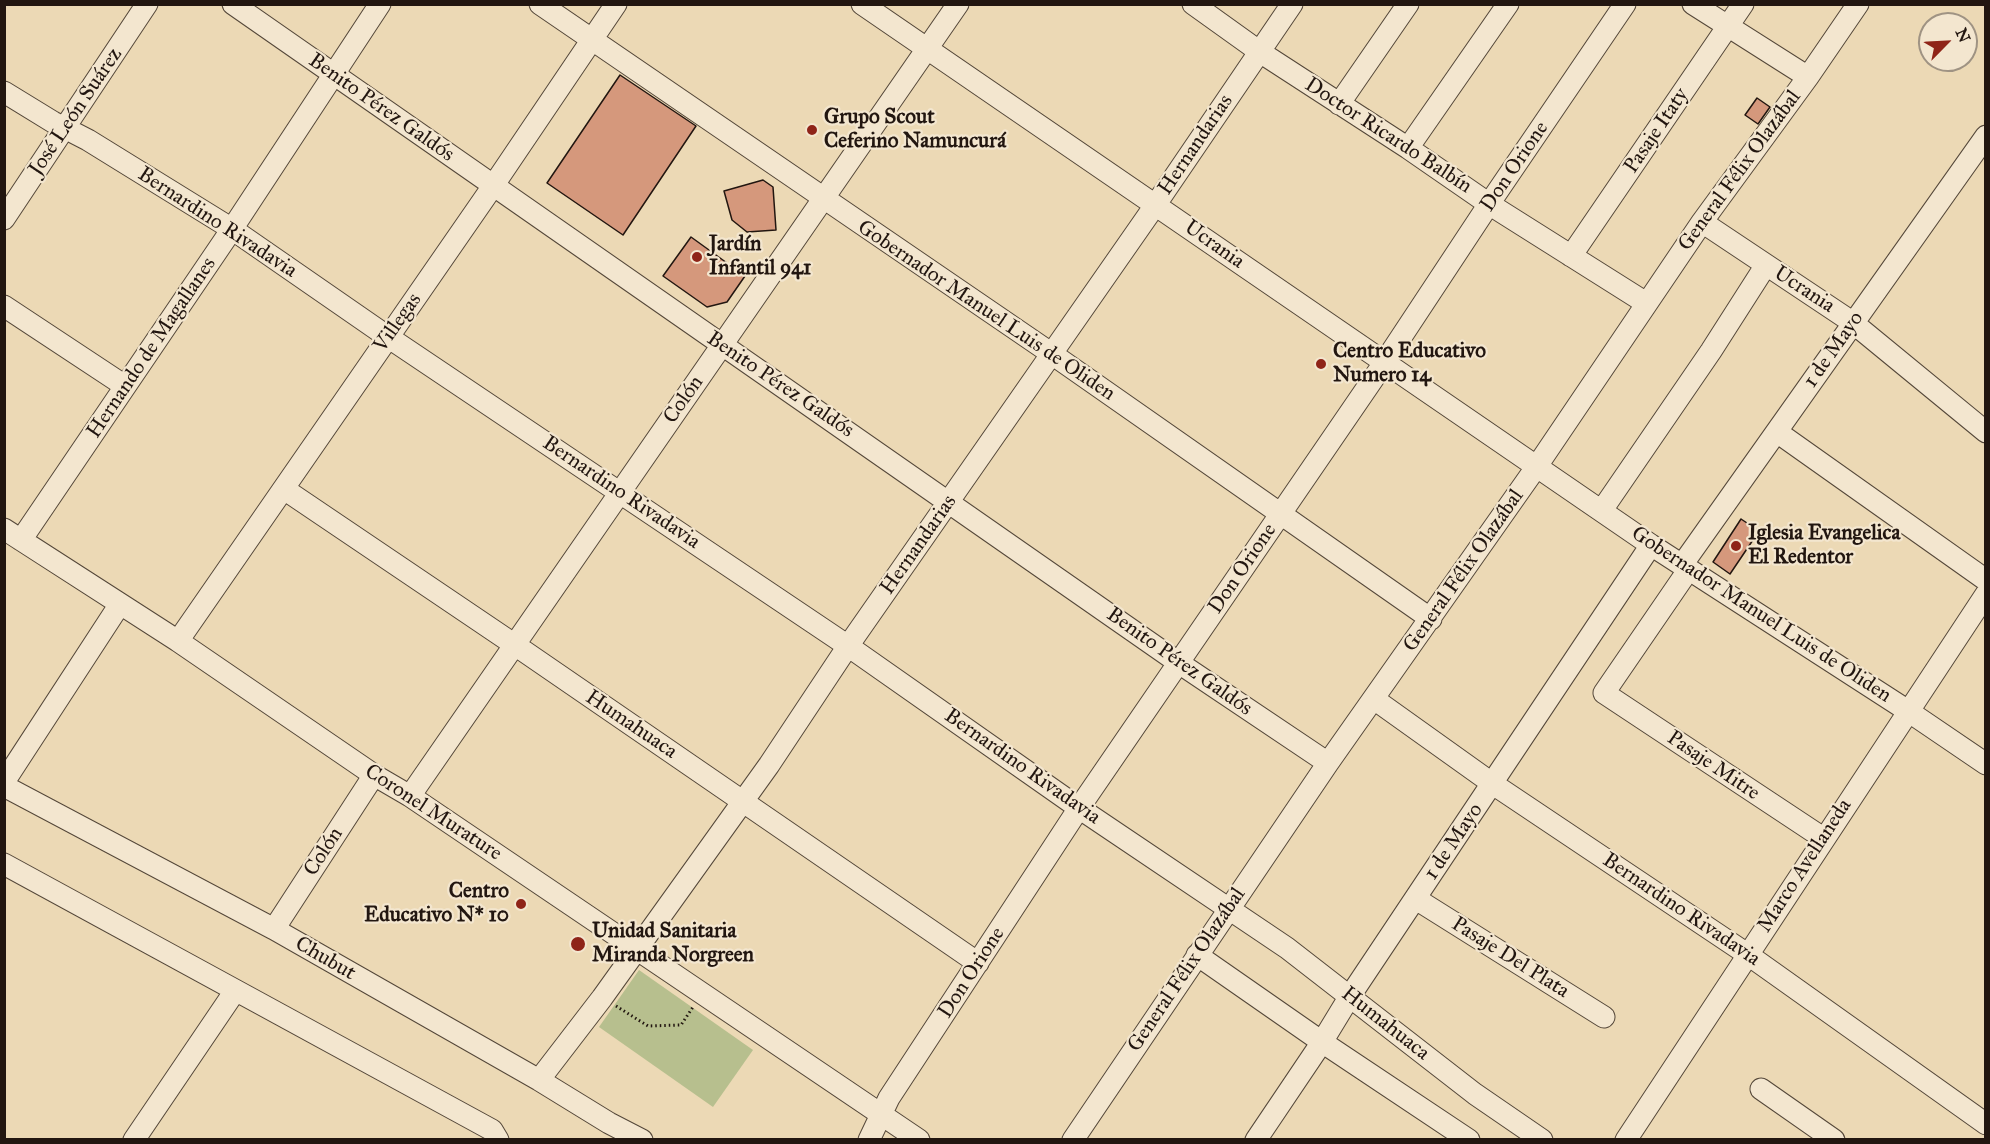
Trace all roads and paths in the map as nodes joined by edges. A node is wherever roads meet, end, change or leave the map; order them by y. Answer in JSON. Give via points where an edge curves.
{"nodes":[{"id":1,"x":147,"y":4,"type":"edge"},
{"id":2,"x":233,"y":4,"type":"edge"},
{"id":3,"x":380,"y":4,"type":"edge"},
{"id":4,"x":540,"y":4,"type":"edge"},
{"id":5,"x":616,"y":4,"type":"edge"},
{"id":6,"x":862,"y":4,"type":"edge"},
{"id":7,"x":958,"y":4,"type":"edge"},
{"id":8,"x":1193,"y":4,"type":"edge"},
{"id":9,"x":1292,"y":4,"type":"edge"},
{"id":10,"x":1408,"y":4,"type":"edge"},
{"id":11,"x":1508,"y":4,"type":"edge"},
{"id":12,"x":1625,"y":4,"type":"edge"},
{"id":13,"x":1692,"y":4,"type":"edge"},
{"id":14,"x":1743,"y":4,"type":"edge"},
{"id":15,"x":1858,"y":4,"type":"edge"},
{"id":16,"x":1728,"y":27,"type":"junction"},
{"id":17,"x":591,"y":41,"type":"junction"},
{"id":18,"x":928,"y":50,"type":"junction"},
{"id":19,"x":1260,"y":52,"type":"junction"},
{"id":20,"x":334,"y":75,"type":"junction"},
{"id":21,"x":1808,"y":77,"type":"junction"},
{"id":22,"x":4,"y":92,"type":"edge"},
{"id":23,"x":1339,"y":104,"type":"junction"},
{"id":24,"x":64,"y":129,"type":"junction"},
{"id":25,"x":1986,"y":136,"type":"edge"},
{"id":26,"x":1408,"y":148,"type":"junction"},
{"id":27,"x":493,"y":186,"type":"junction"},
{"id":28,"x":822,"y":199,"type":"junction"},
{"id":29,"x":1156,"y":204,"type":"junction"},
{"id":30,"x":1489,"y":204,"type":"junction"},
{"id":31,"x":4,"y":219,"type":"edge"},
{"id":32,"x":1702,"y":222,"type":"junction"},
{"id":33,"x":232,"y":229,"type":"junction"},
{"id":34,"x":1571,"y":256,"type":"junction"},
{"id":35,"x":1766,"y":265,"type":"junction"},
{"id":36,"x":1646,"y":303,"type":"junction"},
{"id":37,"x":4,"y":306,"type":"edge"},
{"id":38,"x":1852,"y":322,"type":"junction"},
{"id":39,"x":388,"y":337,"type":"junction"},
{"id":40,"x":722,"y":345,"type":"junction"},
{"id":41,"x":1052,"y":354,"type":"junction"},
{"id":42,"x":1384,"y":363,"type":"junction"},
{"id":43,"x":125,"y":386,"type":"junction"},
{"id":44,"x":1777,"y":432,"type":"junction"},
{"id":45,"x":1986,"y":432,"type":"edge"},
{"id":46,"x":1537,"y":466,"type":"junction"},
{"id":47,"x":284,"y":489,"type":"junction"},
{"id":48,"x":620,"y":492,"type":"junction"},
{"id":49,"x":950,"y":501,"type":"junction"},
{"id":50,"x":1602,"y":510,"type":"junction"},
{"id":51,"x":1281,"y":514,"type":"junction"},
{"id":52,"x":13,"y":534,"type":"edge"},
{"id":53,"x":1651,"y":545,"type":"junction"},
{"id":54,"x":1686,"y":567,"type":"junction"},
{"id":55,"x":1986,"y":580,"type":"edge"},
{"id":56,"x":1986,"y":594,"type":"edge"},
{"id":57,"x":120,"y":604,"type":"junction"},
{"id":58,"x":1431,"y":619,"type":"junction"},
{"id":59,"x":178,"y":641,"type":"junction"},
{"id":60,"x":515,"y":645,"type":"junction"},
{"id":61,"x":848,"y":646,"type":"junction"},
{"id":62,"x":1179,"y":663,"type":"junction"},
{"id":63,"x":1604,"y":693,"type":"joint"},
{"id":64,"x":1374,"y":699,"type":"junction"},
{"id":65,"x":1908,"y":711,"type":"junction"},
{"id":66,"x":1328,"y":763,"type":"junction"},
{"id":67,"x":1986,"y":764,"type":"edge"},
{"id":68,"x":374,"y":775,"type":"junction"},
{"id":69,"x":4,"y":784,"type":"edge"},
{"id":70,"x":1493,"y":784,"type":"junction"},
{"id":71,"x":410,"y":796,"type":"junction"},
{"id":72,"x":743,"y":802,"type":"junction"},
{"id":73,"x":1079,"y":808,"type":"junction"},
{"id":74,"x":1823,"y":838,"type":"junction"},
{"id":75,"x":4,"y":864,"type":"edge"},
{"id":76,"x":1416,"y":899,"type":"junction"},
{"id":77,"x":1228,"y":908,"type":"junction"},
{"id":78,"x":274,"y":929,"type":"junction"},
{"id":79,"x":637,"y":948,"type":"junction"},
{"id":80,"x":1747,"y":954,"type":"junction"},
{"id":81,"x":1197,"y":955,"type":"junction"},
{"id":82,"x":978,"y":963,"type":"junction"},
{"id":83,"x":235,"y":991,"type":"junction"},
{"id":84,"x":703,"y":993,"type":"junction"},
{"id":85,"x":1350,"y":996,"type":"junction"},
{"id":86,"x":602,"y":998,"type":"junction"},
{"id":87,"x":1604,"y":1017,"type":"dead end"},
{"id":88,"x":1322,"y":1042,"type":"junction"},
{"id":89,"x":539,"y":1080,"type":"junction"},
{"id":90,"x":1761,"y":1089,"type":"dead end"},
{"id":91,"x":882,"y":1114,"type":"junction"},
{"id":92,"x":1986,"y":1124,"type":"edge"},
{"id":93,"x":498,"y":1137,"type":"edge"},
{"id":94,"x":134,"y":1140,"type":"edge"},
{"id":95,"x":642,"y":1140,"type":"edge"},
{"id":96,"x":869,"y":1140,"type":"edge"},
{"id":97,"x":919,"y":1140,"type":"edge"},
{"id":98,"x":1073,"y":1140,"type":"edge"},
{"id":99,"x":1256,"y":1140,"type":"edge"},
{"id":100,"x":1468,"y":1140,"type":"edge"},
{"id":101,"x":1542,"y":1140,"type":"edge"},
{"id":102,"x":1626,"y":1140,"type":"edge"},
{"id":103,"x":1834,"y":1140,"type":"edge"}],
"edges":[{"from":1,"to":24,"type":"street","name":"José León Suárez"},
{"from":2,"to":20,"type":"street","name":"Benito Pérez Galdós"},
{"from":3,"to":20,"type":"street","name":"Hernando de Magallanes"},
{"from":4,"to":17,"type":"street","name":"Gobernador Manuel Luis de Oliden"},
{"from":5,"to":17,"type":"street","name":"Villegas"},
{"from":6,"to":18,"type":"street","name":"Ucrania"},
{"from":7,"to":18,"type":"street","name":"Colón"},
{"from":8,"to":19,"type":"street","name":"Doctor Ricardo Balbín"},
{"from":9,"to":19,"type":"street","name":"Hernandarias"},
{"from":10,"to":23,"type":"street"},
{"from":11,"to":26,"type":"street"},
{"from":12,"to":30,"type":"street","name":"Don Orione"},
{"from":13,"to":16,"type":"street"},
{"from":14,"to":16,"type":"street","name":"Pasaje Itaty"},
{"from":15,"to":21,"type":"street","name":"General Félix Olazábal"},
{"from":16,"to":21,"type":"street"},
{"from":16,"to":34,"type":"street","name":"Pasaje Itaty"},
{"from":17,"to":27,"type":"street","name":"Villegas"},
{"from":17,"to":28,"type":"street","name":"Gobernador Manuel Luis de Oliden"},
{"from":18,"to":28,"type":"street","name":"Colón"},
{"from":18,"to":29,"type":"street","name":"Ucrania"},
{"from":19,"to":23,"type":"street","name":"Doctor Ricardo Balbín"},
{"from":19,"to":29,"type":"street","name":"Hernandarias"},
{"from":20,"to":27,"type":"street","name":"Benito Pérez Galdós"},
{"from":20,"to":33,"type":"street","name":"Hernando de Magallanes"},
{"from":21,"to":32,"type":"street","name":"General Félix Olazábal"},
{"from":22,"to":24,"type":"street","name":"Bernardino Rivadavia"},
{"from":23,"to":26,"type":"street","name":"Doctor Ricardo Balbín"},
{"from":24,"to":31,"type":"street","name":"José León Suárez"},
{"from":24,"to":33,"type":"street","name":"Bernardino Rivadavia"},
{"from":25,"to":38,"type":"street","name":"1 de Mayo"},
{"from":26,"to":30,"type":"street","name":"Doctor Ricardo Balbín"},
{"from":27,"to":39,"type":"street","name":"Villegas"},
{"from":27,"to":40,"type":"street","name":"Benito Pérez Galdós"},
{"from":28,"to":40,"type":"street","name":"Colón"},
{"from":28,"to":41,"type":"street","name":"Gobernador Manuel Luis de Oliden"},
{"from":29,"to":41,"type":"street","name":"Hernandarias"},
{"from":29,"to":42,"type":"street","name":"Ucrania"},
{"from":30,"to":34,"type":"street","name":"Doctor Ricardo Balbín"},
{"from":30,"to":42,"type":"street","name":"Don Orione"},
{"from":32,"to":35,"type":"street","name":"Ucrania"},
{"from":32,"to":36,"type":"street","name":"General Félix Olazábal"},
{"from":33,"to":39,"type":"street","name":"Bernardino Rivadavia"},
{"from":33,"to":43,"type":"street","name":"Hernando de Magallanes"},
{"from":34,"to":36,"type":"street","name":"Doctor Ricardo Balbín"},
{"from":35,"to":38,"type":"street","name":"Ucrania"},
{"from":35,"to":50,"type":"street"},
{"from":36,"to":46,"type":"street","name":"General Félix Olazábal"},
{"from":37,"to":43,"type":"street"},
{"from":38,"to":44,"type":"street","name":"1 de Mayo"},
{"from":38,"to":45,"type":"street","name":"Ucrania"},
{"from":39,"to":47,"type":"street","name":"Villegas"},
{"from":39,"to":48,"type":"street","name":"Bernardino Rivadavia"},
{"from":40,"to":48,"type":"street","name":"Colón"},
{"from":40,"to":49,"type":"street","name":"Benito Pérez Galdós"},
{"from":41,"to":49,"type":"street","name":"Hernandarias"},
{"from":41,"to":51,"type":"street","name":"Gobernador Manuel Luis de Oliden"},
{"from":42,"to":46,"type":"street","name":"Ucrania"},
{"from":42,"to":51,"type":"street","name":"Don Orione"},
{"from":43,"to":52,"type":"street","name":"Hernando de Magallanes"},
{"from":44,"to":54,"type":"street","name":"1 de Mayo"},
{"from":44,"to":55,"type":"street"},
{"from":46,"to":50,"type":"street","name":"Gobernador Manuel Luis de Oliden"},
{"from":46,"to":58,"type":"street","name":"General Félix Olazábal"},
{"from":47,"to":59,"type":"street","name":"Villegas"},
{"from":47,"to":60,"type":"street","name":"Humahuaca"},
{"from":48,"to":60,"type":"street","name":"Colón"},
{"from":48,"to":61,"type":"street","name":"Bernardino Rivadavia"},
{"from":49,"to":61,"type":"street","name":"Hernandarias"},
{"from":49,"to":62,"type":"street","name":"Benito Pérez Galdós"},
{"from":50,"to":53,"type":"street","name":"Gobernador Manuel Luis de Oliden"},
{"from":51,"to":58,"type":"street","name":"Gobernador Manuel Luis de Oliden"},
{"from":51,"to":62,"type":"street","name":"Don Orione"},
{"from":52,"to":57,"type":"street","name":"Coronel Murature"},
{"from":53,"to":54,"type":"street","name":"Gobernador Manuel Luis de Oliden"},
{"from":53,"to":70,"type":"street","name":"1 de Mayo"},
{"from":54,"to":63,"type":"street","name":"1 de Mayo"},
{"from":54,"to":65,"type":"street","name":"Gobernador Manuel Luis de Oliden"},
{"from":56,"to":65,"type":"street","name":"Marco Avellaneda"},
{"from":57,"to":59,"type":"street","name":"Coronel Murature"},
{"from":57,"to":69,"type":"street"},
{"from":58,"to":64,"type":"street","name":"General Félix Olazábal"},
{"from":59,"to":68,"type":"street","name":"Coronel Murature"},
{"from":60,"to":71,"type":"street","name":"Colón"},
{"from":60,"to":72,"type":"street","name":"Humahuaca"},
{"from":61,"to":72,"type":"street","name":"Hernandarias"},
{"from":61,"to":73,"type":"street","name":"Bernardino Rivadavia"},
{"from":62,"to":66,"type":"street","name":"Benito Pérez Galdós"},
{"from":62,"to":73,"type":"street","name":"Don Orione"},
{"from":63,"to":74,"type":"street","name":"Pasaje Mitre"},
{"from":64,"to":66,"type":"street","name":"General Félix Olazábal"},
{"from":64,"to":70,"type":"street","name":"Bernardino Rivadavia"},
{"from":65,"to":67,"type":"street","name":"Gobernador Manuel Luis de Oliden"},
{"from":65,"to":74,"type":"street","name":"Marco Avellaneda"},
{"from":66,"to":77,"type":"street","name":"General Félix Olazábal"},
{"from":68,"to":71,"type":"street","name":"Coronel Murature"},
{"from":68,"to":78,"type":"street","name":"Colón"},
{"from":69,"to":78,"type":"street","name":"Chubut"},
{"from":70,"to":76,"type":"street","name":"1 de Mayo"},
{"from":70,"to":80,"type":"street","name":"Bernardino Rivadavia"},
{"from":71,"to":79,"type":"street","name":"Coronel Murature"},
{"from":72,"to":79,"type":"street","name":"Hernandarias"},
{"from":72,"to":82,"type":"street","name":"Humahuaca"},
{"from":73,"to":77,"type":"street","name":"Bernardino Rivadavia"},
{"from":73,"to":82,"type":"street","name":"Don Orione"},
{"from":74,"to":80,"type":"street","name":"Marco Avellaneda"},
{"from":75,"to":83,"type":"street"},
{"from":76,"to":85,"type":"street","name":"1 de Mayo"},
{"from":76,"to":87,"type":"street","name":"Pasaje Del Plata"},
{"from":77,"to":81,"type":"street","name":"General Félix Olazábal"},
{"from":77,"to":85,"type":"street","name":"Humahuaca"},
{"from":78,"to":89,"type":"street","name":"Chubut"},
{"from":79,"to":84,"type":"street","name":"Coronel Murature"},
{"from":79,"to":86,"type":"street","name":"Hernandarias"},
{"from":80,"to":92,"type":"street","name":"Bernardino Rivadavia"},
{"from":80,"to":102,"type":"street","name":"Marco Avellaneda"},
{"from":81,"to":88,"type":"street"},
{"from":81,"to":98,"type":"street","name":"General Félix Olazábal"},
{"from":82,"to":91,"type":"street","name":"Don Orione"},
{"from":83,"to":93,"type":"street","via":[[492,1130]]},
{"from":83,"to":94,"type":"street"},
{"from":84,"to":86,"type":"path","via":[[681,1025],[648,1026]]},
{"from":84,"to":91,"type":"street","name":"Coronel Murature"},
{"from":85,"to":88,"type":"street","name":"1 de Mayo"},
{"from":85,"to":101,"type":"street","name":"Humahuaca"},
{"from":86,"to":89,"type":"street","name":"Hernandarias"},
{"from":88,"to":99,"type":"street","name":"1 de Mayo"},
{"from":88,"to":100,"type":"street"},
{"from":89,"to":95,"type":"street","name":"Chubut"},
{"from":90,"to":103,"type":"street"},
{"from":91,"to":96,"type":"street","name":"Don Orione"},
{"from":91,"to":97,"type":"street","name":"Coronel Murature"}]}
